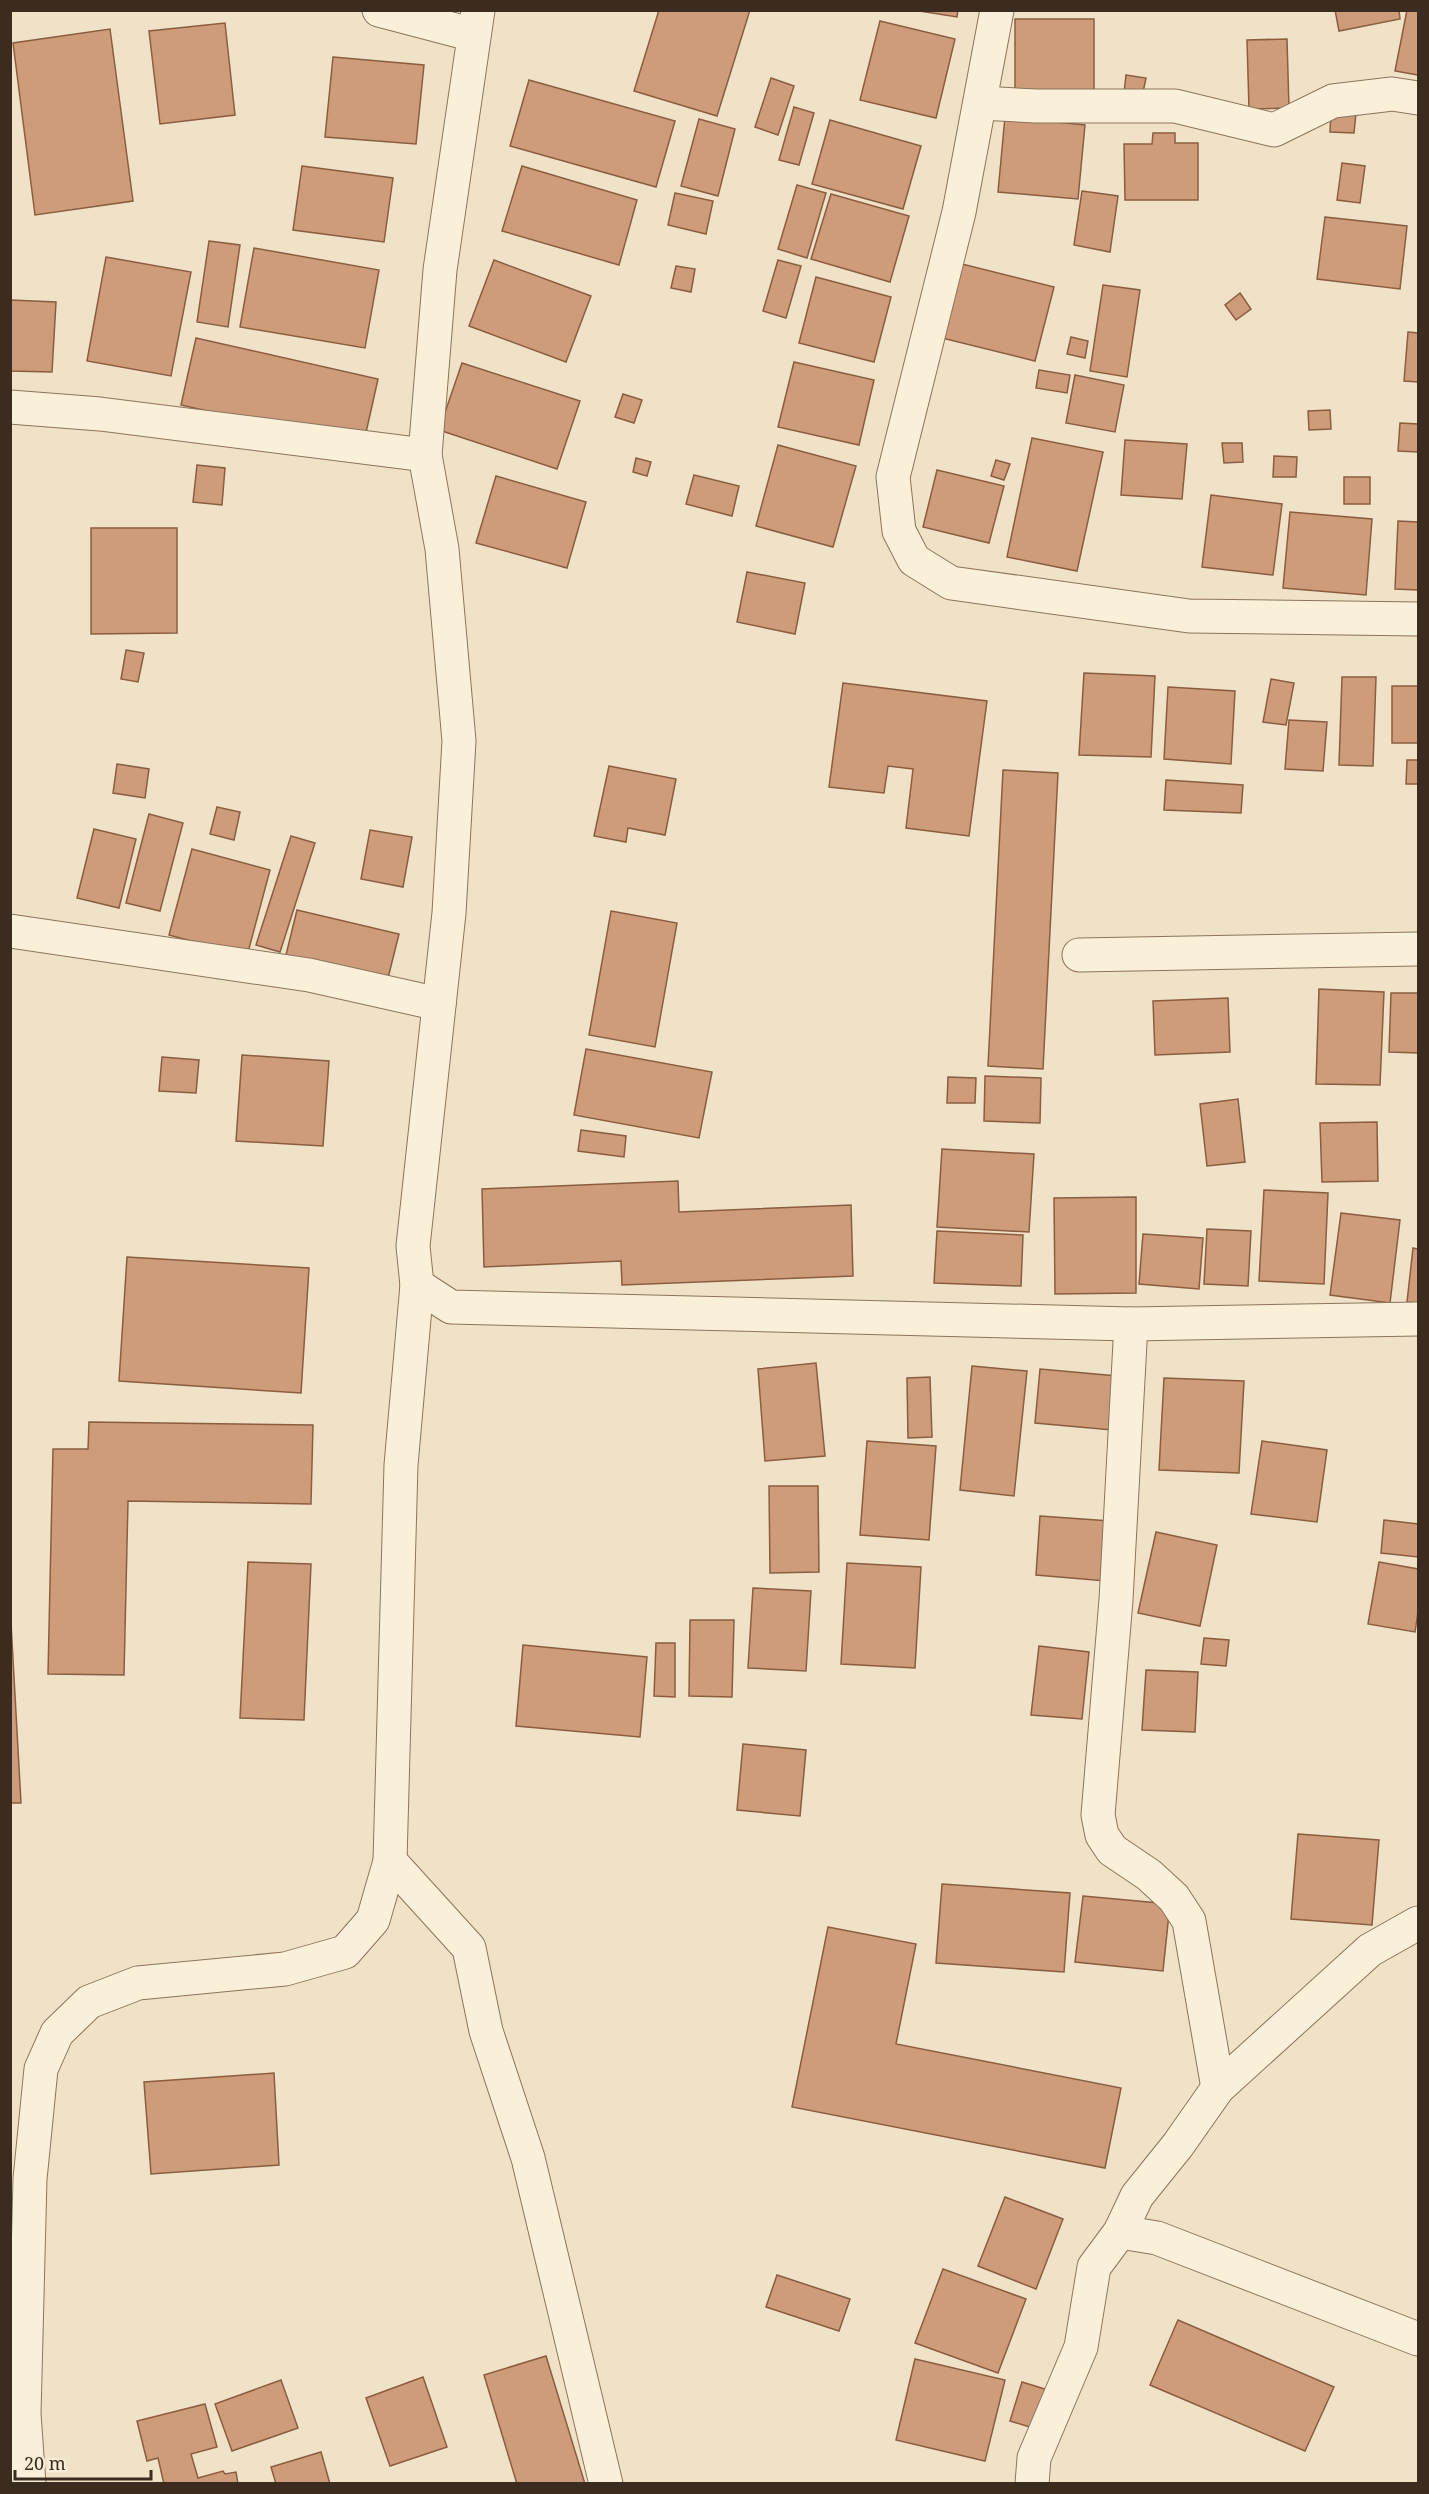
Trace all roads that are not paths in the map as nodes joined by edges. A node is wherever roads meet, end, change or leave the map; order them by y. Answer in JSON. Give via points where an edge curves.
{"nodes":[{"id":1,"x":379,"y":10,"type":"edge"},
{"id":2,"x":997,"y":10,"type":"edge"},
{"id":3,"x":476,"y":23,"type":"edge"},
{"id":4,"x":1419,"y":98,"type":"edge"},
{"id":5,"x":980,"y":103,"type":"junction"},
{"id":6,"x":10,"y":407,"type":"edge"},
{"id":7,"x":425,"y":455,"type":"junction"},
{"id":8,"x":1419,"y":619,"type":"edge"},
{"id":9,"x":10,"y":931,"type":"edge"},
{"id":10,"x":1419,"y":949,"type":"edge"},
{"id":11,"x":1079,"y":955,"type":"dead end"},
{"id":12,"x":439,"y":1004,"type":"junction"},
{"id":13,"x":417,"y":1286,"type":"junction"},
{"id":14,"x":1419,"y":1319,"type":"edge"},
{"id":15,"x":1131,"y":1324,"type":"junction"},
{"id":16,"x":390,"y":1861,"type":"junction"},
{"id":17,"x":1419,"y":1923,"type":"edge"},
{"id":18,"x":1218,"y":2088,"type":"junction"},
{"id":19,"x":1120,"y":2232,"type":"junction"},
{"id":20,"x":1419,"y":2338,"type":"edge"},
{"id":21,"x":28,"y":2484,"type":"edge"},
{"id":22,"x":606,"y":2484,"type":"edge"},
{"id":23,"x":1032,"y":2484,"type":"edge"}],
"edges":[{"from":1,"to":3,"type":"street"},
{"from":2,"to":5,"type":"street"},
{"from":3,"to":7,"type":"street","via":[[440,270]]},
{"from":4,"to":5,"type":"street","via":[[1392,94],[1334,101],[1274,130],[1175,106]]},
{"from":5,"to":8,"type":"street","via":[[958,212],[893,477],[899,531],[914,560],[951,583],[1189,616]]},
{"from":6,"to":7,"type":"street","via":[[111,415]]},
{"from":7,"to":12,"type":"street","via":[[442,549],[459,741],[449,913]]},
{"from":9,"to":12,"type":"street","via":[[309,975]]},
{"from":10,"to":11,"type":"street"},
{"from":12,"to":13,"type":"street","via":[[413,1246]]},
{"from":13,"to":15,"type":"street","via":[[451,1307]]},
{"from":13,"to":16,"type":"street","via":[[401,1466]]},
{"from":14,"to":15,"type":"street"},
{"from":15,"to":18,"type":"street","via":[[1116,1600],[1098,1815],[1102,1834],[1112,1850],[1174,1898],[1189,1921]]},
{"from":16,"to":21,"type":"street","via":[[373,1920],[345,1952],[285,1969],[138,1983],[89,2002],[57,2033],[41,2069],[30,2179],[24,2414]]},
{"from":16,"to":22,"type":"street","via":[[470,1948],[486,2031],[528,2158]]},
{"from":17,"to":18,"type":"street","via":[[1370,1950]]},
{"from":18,"to":19,"type":"street","via":[[1137,2196]]},
{"from":19,"to":20,"type":"street","via":[[1157,2238]]},
{"from":19,"to":23,"type":"street","via":[[1094,2267],[1081,2347],[1034,2458]]}]}
